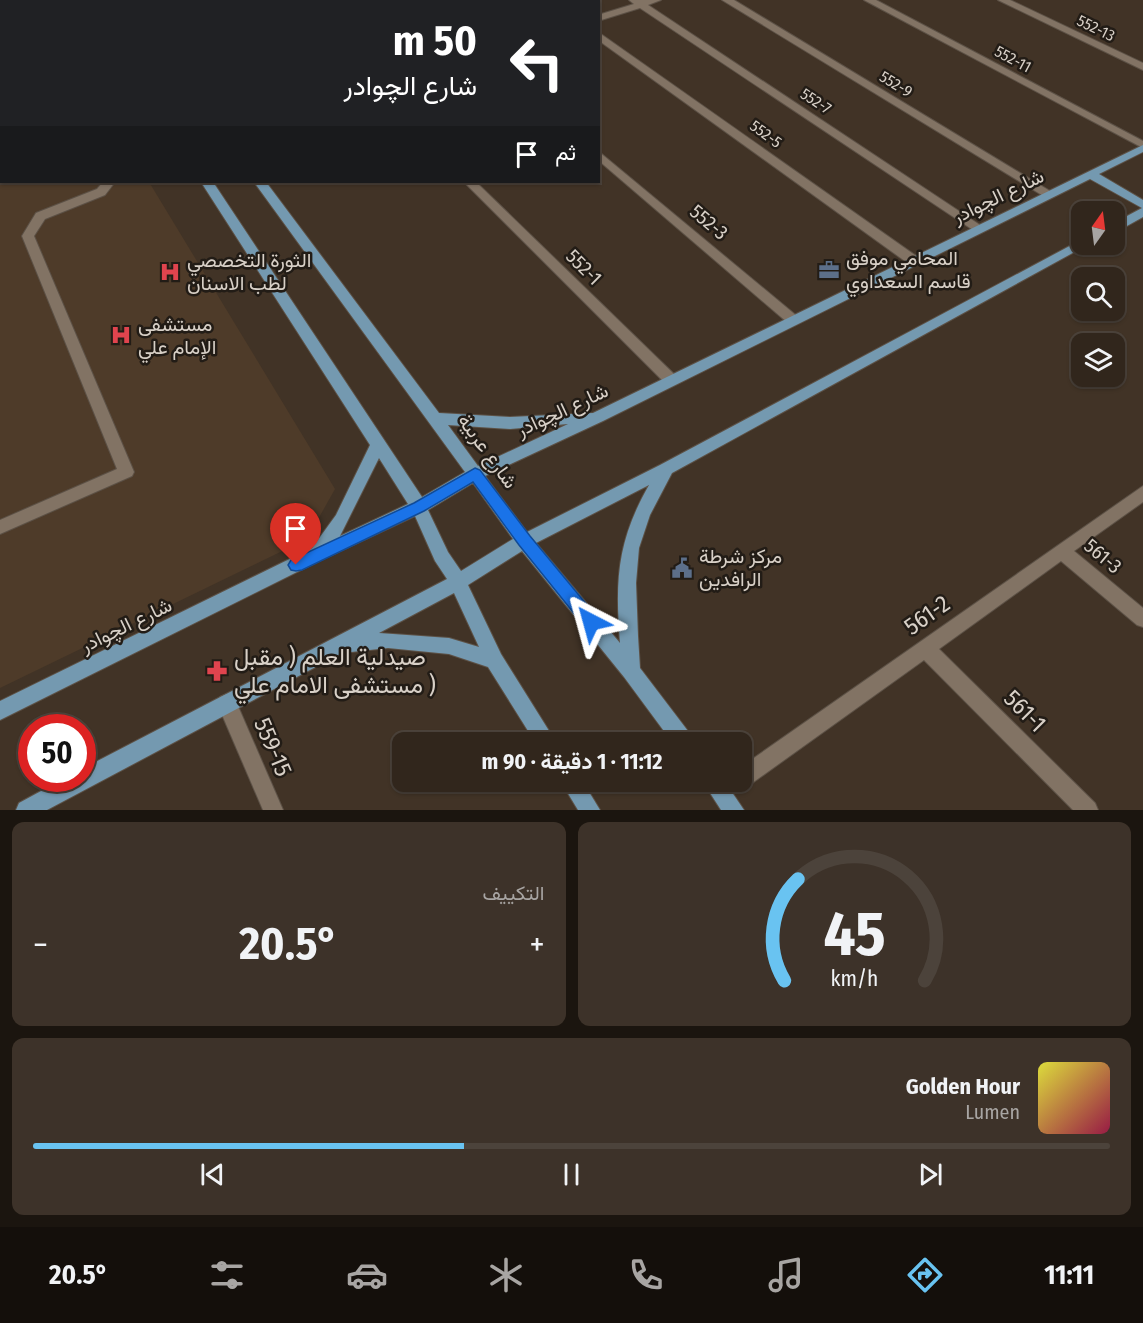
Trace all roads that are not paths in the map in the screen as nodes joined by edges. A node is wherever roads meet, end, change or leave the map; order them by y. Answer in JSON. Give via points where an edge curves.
{"nodes":[{"id":1,"x":656,"y":0,"type":"edge"},
{"id":2,"x":727,"y":0,"type":"edge"},
{"id":3,"x":869,"y":0,"type":"edge"},
{"id":4,"x":1003,"y":0,"type":"edge"},
{"id":5,"x":637,"y":2,"type":"edge"},
{"id":6,"x":600,"y":17,"type":"edge"},
{"id":7,"x":600,"y":36,"type":"edge"},
{"id":8,"x":1143,"y":67,"type":"edge"},
{"id":9,"x":1143,"y":147,"type":"edge"},
{"id":10,"x":600,"y":156,"type":"edge"},
{"id":11,"x":1091,"y":174,"type":"junction"},
{"id":12,"x":106,"y":183,"type":"edge"},
{"id":13,"x":208,"y":183,"type":"edge"},
{"id":14,"x":261,"y":183,"type":"edge"},
{"id":15,"x":471,"y":183,"type":"edge"},
{"id":16,"x":1050,"y":194,"type":"junction"},
{"id":17,"x":1141,"y":213,"type":"edge"},
{"id":18,"x":1125,"y":222,"type":"edge"},
{"id":19,"x":980,"y":229,"type":"junction"},
{"id":20,"x":1071,"y":250,"type":"edge"},
{"id":21,"x":914,"y":261,"type":"junction"},
{"id":22,"x":793,"y":320,"type":"junction"},
{"id":23,"x":671,"y":380,"type":"junction"},
{"id":24,"x":598,"y":417,"type":"junction"},
{"id":25,"x":435,"y":419,"type":"junction"},
{"id":26,"x":378,"y":444,"type":"junction"},
{"id":27,"x":666,"y":469,"type":"junction"},
{"id":28,"x":475,"y":474,"type":"junction"},
{"id":29,"x":1143,"y":493,"type":"edge"},
{"id":30,"x":419,"y":507,"type":"junction"},
{"id":31,"x":0,"y":527,"type":"edge"},
{"id":32,"x":524,"y":541,"type":"junction"},
{"id":33,"x":1062,"y":551,"type":"junction"},
{"id":34,"x":317,"y":554,"type":"junction"},
{"id":35,"x":458,"y":582,"type":"junction"},
{"id":36,"x":1143,"y":619,"type":"edge"},
{"id":37,"x":334,"y":646,"type":"junction"},
{"id":38,"x":925,"y":648,"type":"junction"},
{"id":39,"x":494,"y":660,"type":"junction"},
{"id":40,"x":631,"y":671,"type":"junction"},
{"id":41,"x":227,"y":703,"type":"junction"},
{"id":42,"x":0,"y":711,"type":"edge"},
{"id":43,"x":540,"y":732,"type":"edge"},
{"id":44,"x":677,"y":732,"type":"edge"},
{"id":45,"x":752,"y":767,"type":"edge"},
{"id":46,"x":578,"y":792,"type":"edge"},
{"id":47,"x":730,"y":792,"type":"edge"},
{"id":48,"x":26,"y":810,"type":"edge"},
{"id":49,"x":273,"y":810,"type":"edge"},
{"id":50,"x":590,"y":810,"type":"edge"},
{"id":51,"x":734,"y":810,"type":"edge"},
{"id":52,"x":1088,"y":810,"type":"edge"}],
"edges":[{"from":1,"to":5,"type":"street"},
{"from":2,"to":16,"type":"street","name":"552-9"},
{"from":3,"to":9,"type":"street","name":"552-11"},
{"from":4,"to":8,"type":"street","name":"552-13"},
{"from":5,"to":6,"type":"street"},
{"from":5,"to":19,"type":"street","name":"552-7"},
{"from":7,"to":21,"type":"street","name":"552-5"},
{"from":9,"to":11,"type":"main road","name":"شارع الچوادر"},
{"from":10,"to":22,"type":"street","name":"552-3"},
{"from":11,"to":16,"type":"main road","name":"شارع الچوادر"},
{"from":11,"to":17,"type":"main road"},
{"from":12,"to":31,"type":"street","via":[[101,192],[40,216],[28,236],[126,472]]},
{"from":13,"to":26,"type":"main road"},
{"from":14,"to":25,"type":"main road","name":"شارع عربية"},
{"from":15,"to":23,"type":"street","name":"552-1"},
{"from":16,"to":19,"type":"main road","name":"شارع الچوادر"},
{"from":17,"to":18,"type":"main road"},
{"from":19,"to":21,"type":"main road","name":"شارع الچوادر"},
{"from":20,"to":27,"type":"main road"},
{"from":21,"to":22,"type":"main road","name":"شارع الچوادر"},
{"from":22,"to":23,"type":"main road","name":"شارع الچوادر"},
{"from":23,"to":24,"type":"main road","name":"شارع الچوادر"},
{"from":24,"to":25,"type":"main road","via":[[510,423]]},
{"from":24,"to":28,"type":"main road","name":"شارع الچوادر"},
{"from":25,"to":28,"type":"main road","name":"شارع عربية"},
{"from":26,"to":30,"type":"main road"},
{"from":26,"to":34,"type":"main road","via":[[342,519]]},
{"from":27,"to":32,"type":"main road"},
{"from":27,"to":40,"type":"main road","via":[[635,531],[627,614]]},
{"from":28,"to":30,"type":"main road","name":"شارع الچوادر"},
{"from":28,"to":32,"type":"main road","name":"شارع عربية"},
{"from":29,"to":33,"type":"street","name":"561-2"},
{"from":30,"to":34,"type":"main road","name":"شارع الچوادر"},
{"from":30,"to":35,"type":"main road","via":[[441,556]]},
{"from":32,"to":35,"type":"main road"},
{"from":32,"to":40,"type":"main road","name":"شارع عربية"},
{"from":33,"to":36,"type":"street","name":"561-3"},
{"from":33,"to":38,"type":"street","name":"561-2"},
{"from":34,"to":42,"type":"main road","name":"شارع الچوادر"},
{"from":35,"to":37,"type":"main road"},
{"from":35,"to":39,"type":"main road"},
{"from":37,"to":39,"type":"main road","via":[[388,640],[449,646]]},
{"from":37,"to":41,"type":"main road"},
{"from":38,"to":45,"type":"street","name":"561-2"},
{"from":38,"to":52,"type":"street","name":"561-1"},
{"from":39,"to":43,"type":"main road"},
{"from":40,"to":44,"type":"main road","name":"شارع عربية"},
{"from":41,"to":48,"type":"main road"},
{"from":41,"to":49,"type":"street","name":"559-15"},
{"from":46,"to":50,"type":"main road"},
{"from":47,"to":51,"type":"main road"}]}
